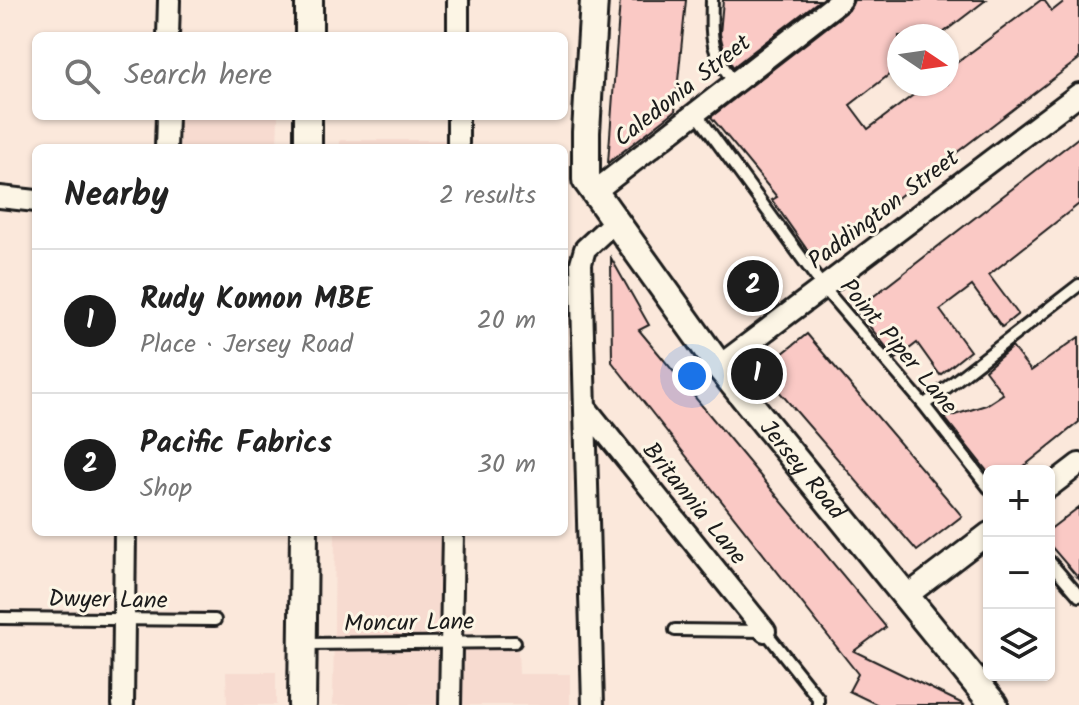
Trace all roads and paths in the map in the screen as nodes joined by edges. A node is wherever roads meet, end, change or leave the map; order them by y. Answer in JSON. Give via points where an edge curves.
{"nodes":[{"id":1,"x":169,"y":0,"type":"edge"},
{"id":2,"x":309,"y":0,"type":"edge"},
{"id":3,"x":458,"y":0,"type":"edge"},
{"id":4,"x":594,"y":0,"type":"edge"},
{"id":5,"x":712,"y":0,"type":"edge"},
{"id":6,"x":841,"y":0,"type":"edge"},
{"id":7,"x":168,"y":32,"type":"edge"},
{"id":8,"x":309,"y":32,"type":"edge"},
{"id":9,"x":458,"y":32,"type":"edge"},
{"id":10,"x":734,"y":83,"type":"junction"},
{"id":11,"x":1079,"y":94,"type":"edge"},
{"id":12,"x":696,"y":113,"type":"junction"},
{"id":13,"x":167,"y":120,"type":"edge"},
{"id":14,"x":308,"y":120,"type":"edge"},
{"id":15,"x":458,"y":120,"type":"edge"},
{"id":16,"x":166,"y":144,"type":"edge"},
{"id":17,"x":308,"y":144,"type":"edge"},
{"id":18,"x":458,"y":144,"type":"edge"},
{"id":19,"x":594,"y":192,"type":"junction"},
{"id":20,"x":0,"y":197,"type":"edge"},
{"id":21,"x":32,"y":201,"type":"edge"},
{"id":22,"x":614,"y":222,"type":"junction"},
{"id":23,"x":1079,"y":285,"type":"edge"},
{"id":24,"x":823,"y":287,"type":"junction"},
{"id":25,"x":572,"y":290,"type":"edge"},
{"id":26,"x":719,"y":366,"type":"junction"},
{"id":27,"x":924,"y":405,"type":"junction"},
{"id":28,"x":585,"y":407,"type":"junction"},
{"id":29,"x":1079,"y":464,"type":"edge"},
{"id":30,"x":983,"y":480,"type":"edge"},
{"id":31,"x":1055,"y":482,"type":"edge"},
{"id":32,"x":125,"y":536,"type":"edge"},
{"id":33,"x":304,"y":536,"type":"edge"},
{"id":34,"x":453,"y":536,"type":"edge"},
{"id":35,"x":984,"y":537,"type":"edge"},
{"id":36,"x":1055,"y":568,"type":"edge"},
{"id":37,"x":1079,"y":596,"type":"edge"},
{"id":38,"x":904,"y":598,"type":"junction"},
{"id":39,"x":0,"y":618,"type":"edge"},
{"id":40,"x":124,"y":620,"type":"junction"},
{"id":41,"x":215,"y":620,"type":"dead end"},
{"id":42,"x":675,"y":630,"type":"dead end"},
{"id":43,"x":765,"y":631,"type":"junction"},
{"id":44,"x":451,"y":641,"type":"junction"},
{"id":45,"x":515,"y":642,"type":"dead end"},
{"id":46,"x":303,"y":644,"type":"junction"},
{"id":47,"x":123,"y":705,"type":"edge"},
{"id":48,"x":302,"y":705,"type":"edge"},
{"id":49,"x":450,"y":705,"type":"edge"},
{"id":50,"x":593,"y":705,"type":"edge"},
{"id":51,"x":818,"y":705,"type":"edge"},
{"id":52,"x":994,"y":705,"type":"edge"}],
"edges":[{"from":1,"to":7,"type":"street"},
{"from":2,"to":8,"type":"street"},
{"from":3,"to":9,"type":"street"},
{"from":4,"to":19,"type":"street","name":"Jersey Road","via":[[584,171]]},
{"from":5,"to":10,"type":"lane","via":[[712,42]]},
{"from":6,"to":10,"type":"street","name":"Caledonia Street"},
{"from":10,"to":12,"type":"street","name":"Caledonia Street"},
{"from":11,"to":24,"type":"street","name":"Paddington Street"},
{"from":12,"to":19,"type":"street","name":"Caledonia Street"},
{"from":12,"to":24,"type":"lane","name":"Point Piper Lane"},
{"from":13,"to":16,"type":"street"},
{"from":14,"to":17,"type":"street"},
{"from":15,"to":18,"type":"street"},
{"from":19,"to":22,"type":"street","name":"Jersey Road"},
{"from":20,"to":21,"type":"street"},
{"from":22,"to":25,"type":"street","via":[[585,249]]},
{"from":22,"to":26,"type":"street","name":"Jersey Road"},
{"from":23,"to":27,"type":"lane"},
{"from":24,"to":26,"type":"street","name":"Paddington Street"},
{"from":24,"to":27,"type":"lane","name":"Point Piper Lane"},
{"from":25,"to":28,"type":"street"},
{"from":26,"to":38,"type":"street","name":"Jersey Road"},
{"from":27,"to":30,"type":"lane","name":"Point Piper Lane"},
{"from":28,"to":43,"type":"street","name":"Britannia Lane"},
{"from":28,"to":50,"type":"street"},
{"from":29,"to":31,"type":"street"},
{"from":32,"to":40,"type":"street"},
{"from":33,"to":46,"type":"street"},
{"from":34,"to":44,"type":"street"},
{"from":35,"to":38,"type":"street"},
{"from":36,"to":37,"type":"lane"},
{"from":38,"to":52,"type":"street","name":"Jersey Road"},
{"from":39,"to":40,"type":"lane","name":"Dwyer Lane"},
{"from":40,"to":41,"type":"lane","name":"Dwyer Lane"},
{"from":40,"to":47,"type":"street"},
{"from":42,"to":43,"type":"lane"},
{"from":43,"to":51,"type":"lane","name":"Britannia Lane","via":[[818,698]]},
{"from":44,"to":45,"type":"lane","name":"Moncur Lane"},
{"from":44,"to":46,"type":"lane","name":"Moncur Lane"},
{"from":44,"to":49,"type":"street"},
{"from":46,"to":48,"type":"street"}]}
